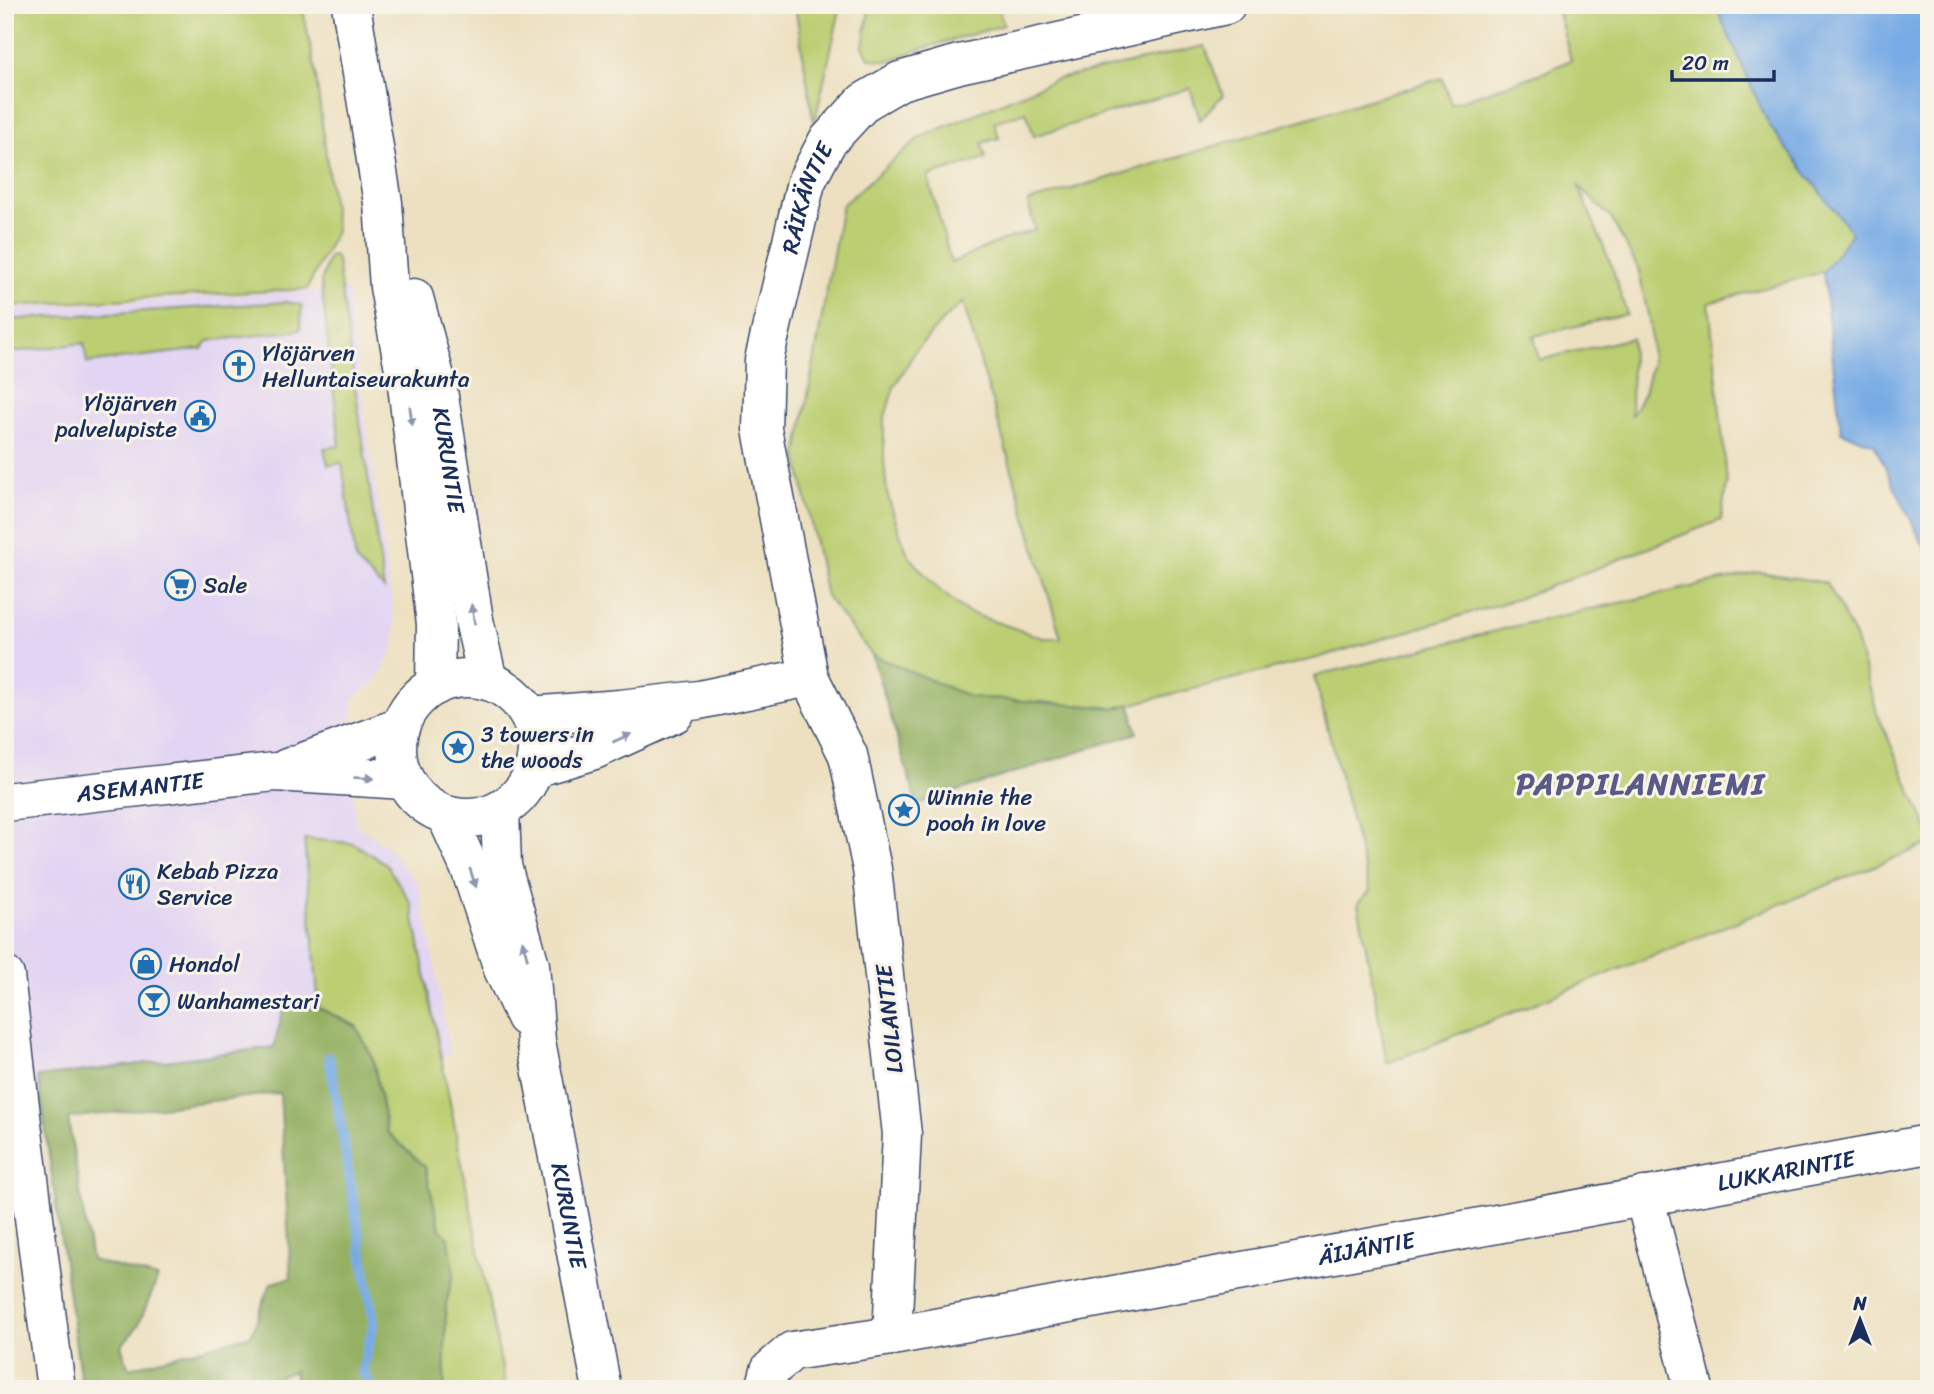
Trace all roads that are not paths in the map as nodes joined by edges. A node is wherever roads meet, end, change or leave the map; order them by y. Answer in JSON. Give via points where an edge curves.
{"nodes":[{"id":1,"x":351,"y":5,"type":"edge"},
{"id":2,"x":1226,"y":5,"type":"edge"},
{"id":3,"x":383,"y":203,"type":"junction"},
{"id":4,"x":809,"y":677,"type":"junction"},
{"id":5,"x":488,"y":681,"type":"junction"},
{"id":6,"x":435,"y":686,"type":"junction"},
{"id":7,"x":699,"y":700,"type":"junction"},
{"id":8,"x":530,"y":716,"type":"junction"},
{"id":9,"x":400,"y":727,"type":"junction"},
{"id":10,"x":534,"y":768,"type":"junction"},
{"id":11,"x":275,"y":772,"type":"junction"},
{"id":12,"x":405,"y":780,"type":"junction"},
{"id":13,"x":5,"y":802,"type":"edge"},
{"id":14,"x":500,"y":810,"type":"junction"},
{"id":15,"x":446,"y":815,"type":"junction"},
{"id":16,"x":5,"y":976,"type":"edge"},
{"id":17,"x":536,"y":1041,"type":"junction"},
{"id":18,"x":1929,"y":1144,"type":"edge"},
{"id":19,"x":1644,"y":1196,"type":"junction"},
{"id":20,"x":892,"y":1336,"type":"junction"},
{"id":21,"x":56,"y":1389,"type":"edge"},
{"id":22,"x":602,"y":1389,"type":"edge"},
{"id":23,"x":765,"y":1389,"type":"edge"},
{"id":24,"x":1694,"y":1389,"type":"edge"}],
"edges":[{"from":1,"to":3,"type":"street","name":"KURUNTIE"},
{"from":2,"to":4,"type":"street","name":"RÄIKÄNTIE","via":[[900,81],[864,102],[827,142],[806,181],[764,360],[762,429]]},
{"from":5,"to":3,"type":"street","name":"KURUNTIE","one_way":true,"via":[[437,384]]},
{"from":3,"to":6,"type":"street","name":"KURUNTIE","one_way":true,"via":[[389,287],[407,385],[436,624]]},
{"from":4,"to":7,"type":"street"},
{"from":4,"to":20,"type":"street","name":"LOILANTIE","via":[[848,755],[872,869],[902,1134]]},
{"from":5,"to":6,"type":"street","via":[[452,679]]},
{"from":5,"to":8,"type":"street","via":[[519,700]]},
{"from":6,"to":9,"type":"street","via":[[408,710]]},
{"from":7,"to":8,"type":"street"},
{"from":10,"to":7,"type":"street","one_way":true,"via":[[594,750]]},
{"from":8,"to":10,"type":"street","via":[[538,750]]},
{"from":9,"to":11,"type":"street","name":"ASEMANTIE"},
{"from":9,"to":12,"type":"street","via":[[397,745]]},
{"from":10,"to":14,"type":"street","via":[[527,785]]},
{"from":11,"to":12,"type":"street","name":"ASEMANTIE","one_way":true},
{"from":11,"to":13,"type":"street","name":"ASEMANTIE"},
{"from":12,"to":15,"type":"street","via":[[430,807]]},
{"from":14,"to":15,"type":"street","via":[[465,818]]},
{"from":17,"to":14,"type":"street","name":"KURUNTIE","one_way":true,"via":[[530,965],[502,866]]},
{"from":15,"to":17,"type":"street","name":"KURUNTIE","one_way":true,"via":[[471,872],[503,969]]},
{"from":16,"to":21,"type":"street"},
{"from":17,"to":22,"type":"street","name":"KURUNTIE"},
{"from":18,"to":19,"type":"street","name":"LUKKARINTIE"},
{"from":19,"to":20,"type":"street","name":"ÄIJÄNTIE"},
{"from":19,"to":24,"type":"street"},
{"from":20,"to":23,"type":"street","via":[[792,1352],[770,1370]]}]}
